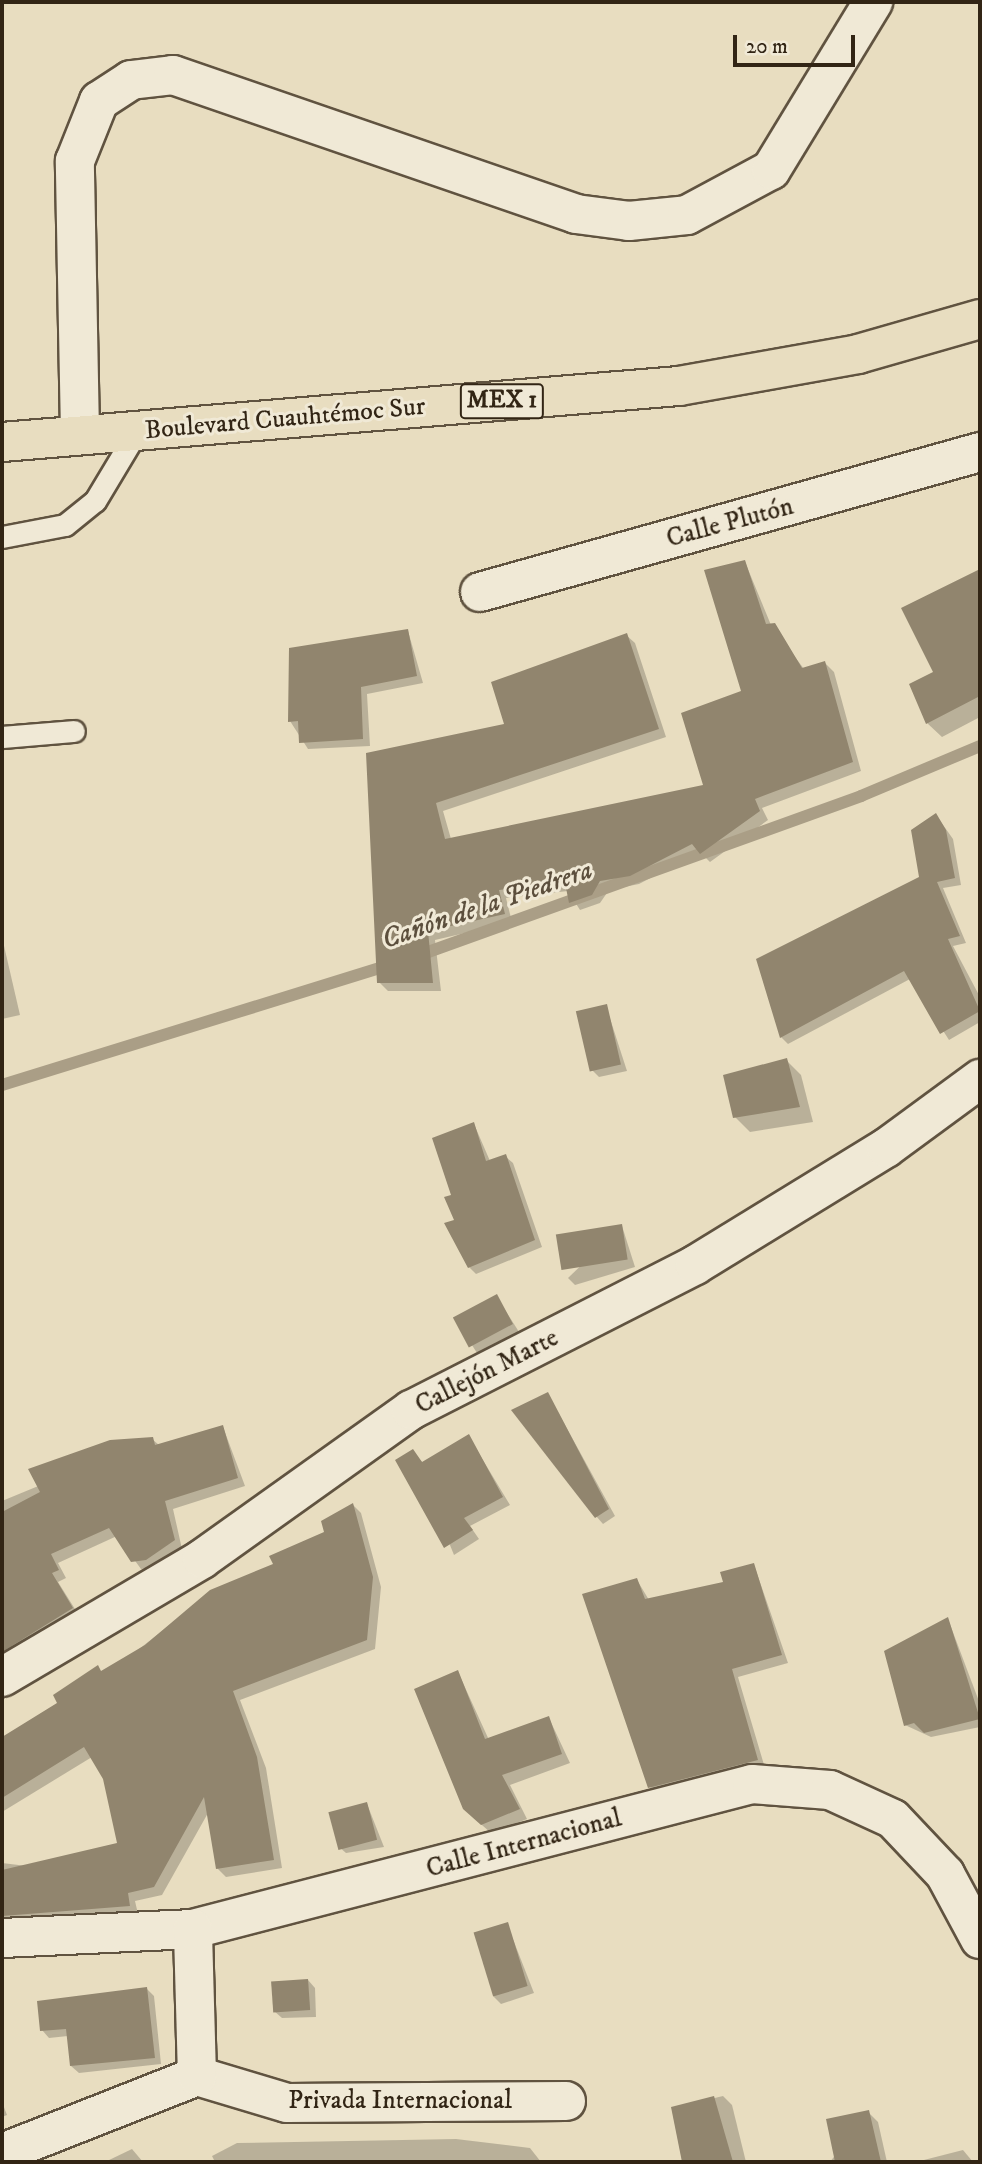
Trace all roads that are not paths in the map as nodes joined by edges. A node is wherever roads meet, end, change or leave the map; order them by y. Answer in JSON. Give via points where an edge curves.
{"nodes":[{"id":1,"x":873,"y":2,"type":"edge"},
{"id":2,"x":980,"y":319,"type":"edge"},
{"id":3,"x":137,"y":431,"type":"junction"},
{"id":4,"x":80,"y":433,"type":"junction"},
{"id":5,"x":7,"y":438,"type":"edge"},
{"id":6,"x":980,"y":452,"type":"edge"},
{"id":7,"x":2,"y":537,"type":"edge"},
{"id":8,"x":480,"y":592,"type":"dead end"},
{"id":9,"x":74,"y":731,"type":"dead end"},
{"id":10,"x":2,"y":737,"type":"edge"},
{"id":11,"x":980,"y":1079,"type":"edge"},
{"id":12,"x":2,"y":1677,"type":"edge"},
{"id":13,"x":193,"y":1929,"type":"junction"},
{"id":14,"x":2,"y":1938,"type":"edge"},
{"id":15,"x":980,"y":1939,"type":"edge"},
{"id":16,"x":197,"y":2076,"type":"junction"},
{"id":17,"x":566,"y":2101,"type":"dead end"},
{"id":18,"x":2,"y":2153,"type":"edge"}],
"edges":[{"from":1,"to":4,"type":"street","via":[[771,170],[687,215],[629,221],[576,214],[173,75],[131,80],[99,101],[75,161]]},
{"from":2,"to":3,"type":"main road","name":"Boulevard Cuauhtémoc Sur","number":"MEX 1","via":[[858,354],[679,386]]},
{"from":3,"to":4,"type":"main road","name":"Boulevard Cuauhtémoc Sur","number":"MEX 1"},
{"from":3,"to":7,"type":"lane","via":[[95,501],[65,525]]},
{"from":4,"to":5,"type":"main road","name":"Boulevard Cuauhtémoc Sur","number":"MEX 1"},
{"from":6,"to":8,"type":"street","name":"Calle Plutón"},
{"from":9,"to":10,"type":"lane"},
{"from":11,"to":12,"type":"street","name":"Callejón Marte","via":[[886,1148],[695,1265],[411,1410],[202,1559]]},
{"from":13,"to":14,"type":"street","name":"Calle Internacional"},
{"from":13,"to":15,"type":"street","name":"Calle Internacional","via":[[752,1784],[830,1790],[893,1819],[945,1874]]},
{"from":13,"to":16,"type":"street"},
{"from":16,"to":17,"type":"street","name":"Privada Internacional","via":[[287,2103]]},
{"from":16,"to":18,"type":"street"}]}
